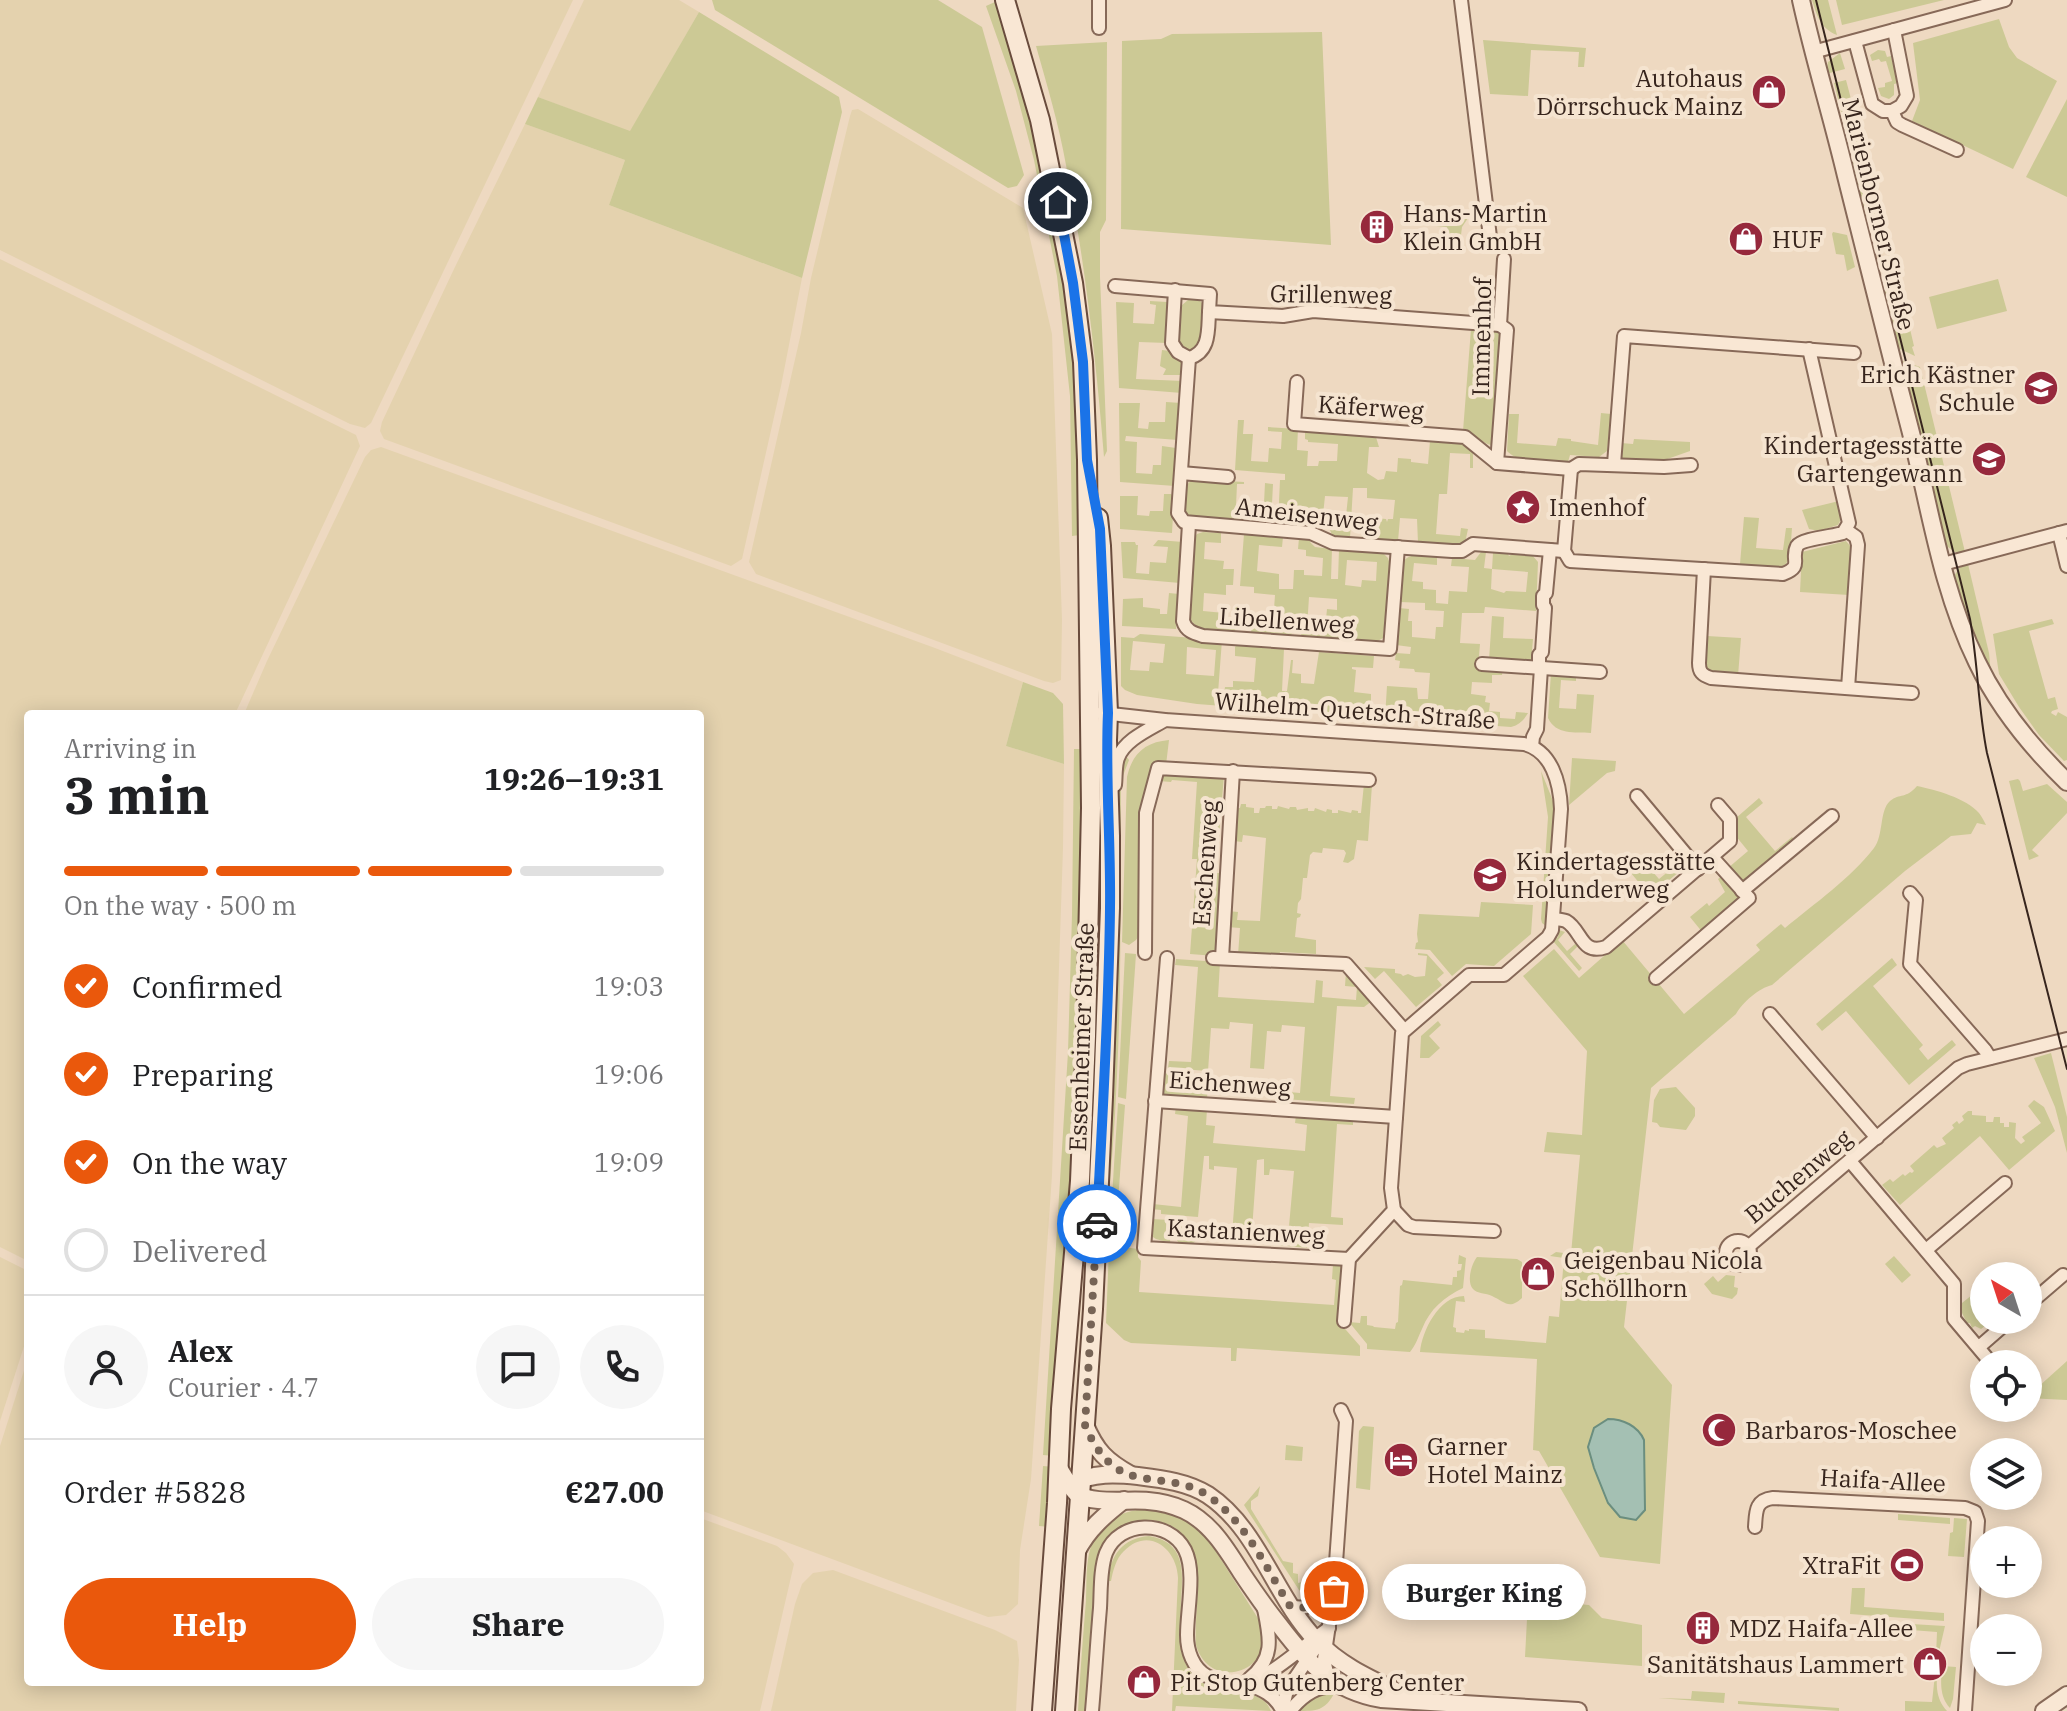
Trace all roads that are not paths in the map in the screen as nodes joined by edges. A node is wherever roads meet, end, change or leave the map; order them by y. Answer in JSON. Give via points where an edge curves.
{"nodes":[{"id":1,"x":1005,"y":0,"type":"edge"},
{"id":2,"x":1099,"y":0,"type":"edge"},
{"id":3,"x":1461,"y":0,"type":"edge"},
{"id":4,"x":1801,"y":0,"type":"edge"},
{"id":5,"x":2005,"y":0,"type":"edge"},
{"id":6,"x":1099,"y":28,"type":"dead end"},
{"id":7,"x":1894,"y":30,"type":"junction"},
{"id":8,"x":1855,"y":41,"type":"junction"},
{"id":9,"x":1813,"y":52,"type":"junction"},
{"id":10,"x":1892,"y":111,"type":"junction"},
{"id":11,"x":1957,"y":150,"type":"dead end"},
{"id":12,"x":1490,"y":237,"type":"dead end"},
{"id":13,"x":1504,"y":259,"type":"dead end"},
{"id":14,"x":1115,"y":286,"type":"dead end"},
{"id":15,"x":1175,"y":290,"type":"junction"},
{"id":16,"x":1209,"y":312,"type":"junction"},
{"id":17,"x":1500,"y":325,"type":"junction"},
{"id":18,"x":1809,"y":349,"type":"junction"},
{"id":19,"x":1854,"y":353,"type":"dead end"},
{"id":20,"x":1189,"y":358,"type":"junction"},
{"id":21,"x":1297,"y":382,"type":"dead end"},
{"id":22,"x":1497,"y":463,"type":"junction"},
{"id":23,"x":1614,"y":464,"type":"junction"},
{"id":24,"x":1691,"y":465,"type":"dead end"},
{"id":25,"x":1571,"y":469,"type":"junction"},
{"id":26,"x":1181,"y":473,"type":"junction"},
{"id":27,"x":1228,"y":477,"type":"dead end"},
{"id":28,"x":1189,"y":524,"type":"junction"},
{"id":29,"x":1846,"y":530,"type":"junction"},
{"id":30,"x":2063,"y":532,"type":"edge"},
{"id":31,"x":1398,"y":547,"type":"junction"},
{"id":32,"x":1550,"y":550,"type":"junction"},
{"id":33,"x":1564,"y":551,"type":"junction"},
{"id":34,"x":1943,"y":564,"type":"junction"},
{"id":35,"x":2067,"y":566,"type":"edge"},
{"id":36,"x":1704,"y":569,"type":"junction"},
{"id":37,"x":1482,"y":664,"type":"dead end"},
{"id":38,"x":1541,"y":668,"type":"junction"},
{"id":39,"x":1600,"y":672,"type":"dead end"},
{"id":40,"x":1848,"y":688,"type":"junction"},
{"id":41,"x":1912,"y":693,"type":"dead end"},
{"id":42,"x":1099,"y":712,"type":"junction"},
{"id":43,"x":1165,"y":720,"type":"junction"},
{"id":44,"x":1536,"y":749,"type":"junction"},
{"id":45,"x":1233,"y":771,"type":"junction"},
{"id":46,"x":1369,"y":780,"type":"dead end"},
{"id":47,"x":2067,"y":782,"type":"edge"},
{"id":48,"x":1637,"y":796,"type":"dead end"},
{"id":49,"x":1718,"y":805,"type":"dead end"},
{"id":50,"x":1832,"y":816,"type":"dead end"},
{"id":51,"x":1110,"y":836,"type":"junction"},
{"id":52,"x":1712,"y":857,"type":"junction"},
{"id":53,"x":1698,"y":869,"type":"junction"},
{"id":54,"x":1742,"y":891,"type":"junction"},
{"id":55,"x":1910,"y":893,"type":"dead end"},
{"id":56,"x":1553,"y":919,"type":"junction"},
{"id":57,"x":1145,"y":953,"type":"dead end"},
{"id":58,"x":1167,"y":958,"type":"dead end"},
{"id":59,"x":1656,"y":978,"type":"dead end"},
{"id":60,"x":1770,"y":1014,"type":"dead end"},
{"id":61,"x":1404,"y":1030,"type":"junction"},
{"id":62,"x":2067,"y":1039,"type":"edge"},
{"id":63,"x":1990,"y":1058,"type":"junction"},
{"id":64,"x":1155,"y":1101,"type":"junction"},
{"id":65,"x":1396,"y":1117,"type":"junction"},
{"id":66,"x":1877,"y":1138,"type":"junction"},
{"id":67,"x":1850,"y":1161,"type":"junction"},
{"id":68,"x":2005,"y":1183,"type":"dead end"},
{"id":69,"x":1394,"y":1210,"type":"junction"},
{"id":70,"x":1494,"y":1231,"type":"dead end"},
{"id":71,"x":1748,"y":1247,"type":"dead end"},
{"id":72,"x":1926,"y":1250,"type":"junction"},
{"id":73,"x":1349,"y":1259,"type":"junction"},
{"id":74,"x":2063,"y":1275,"type":"dead end"},
{"id":75,"x":2042,"y":1293,"type":"edge"},
{"id":76,"x":1344,"y":1321,"type":"dead end"},
{"id":77,"x":1994,"y":1334,"type":"edge"},
{"id":78,"x":1979,"y":1347,"type":"junction"},
{"id":79,"x":1981,"y":1350,"type":"edge"},
{"id":80,"x":1341,"y":1410,"type":"dead end"},
{"id":81,"x":1085,"y":1425,"type":"junction"},
{"id":82,"x":1059,"y":1468,"type":"junction"},
{"id":83,"x":1132,"y":1476,"type":"junction"},
{"id":84,"x":1077,"y":1487,"type":"junction"},
{"id":85,"x":1124,"y":1500,"type":"junction"},
{"id":86,"x":1057,"y":1503,"type":"junction"},
{"id":87,"x":1755,"y":1527,"type":"dead end"},
{"id":88,"x":1077,"y":1551,"type":"junction"},
{"id":89,"x":1334,"y":1591,"type":"junction"},
{"id":90,"x":1263,"y":1603,"type":"junction"},
{"id":91,"x":1290,"y":1606,"type":"junction"},
{"id":92,"x":1319,"y":1644,"type":"junction"},
{"id":93,"x":1303,"y":1656,"type":"junction"},
{"id":94,"x":1243,"y":1683,"type":"junction"},
{"id":95,"x":1337,"y":1684,"type":"junction"},
{"id":96,"x":2067,"y":1695,"type":"edge"},
{"id":97,"x":1419,"y":1702,"type":"junction"},
{"id":98,"x":1042,"y":1711,"type":"edge"},
{"id":99,"x":1065,"y":1711,"type":"edge"},
{"id":100,"x":1092,"y":1711,"type":"edge"},
{"id":101,"x":1282,"y":1711,"type":"edge"},
{"id":102,"x":1290,"y":1711,"type":"edge"},
{"id":103,"x":1578,"y":1711,"type":"edge"},
{"id":104,"x":1965,"y":1711,"type":"edge"},
{"id":105,"x":2044,"y":1711,"type":"edge"}],
"edges":[{"from":1,"to":42,"type":"main road","name":"Essenheimer Straße","via":[[1040,120],[1073,283],[1083,362]]},
{"from":2,"to":6,"type":"street"},
{"from":3,"to":12,"type":"street"},
{"from":4,"to":9,"type":"street","name":"Marienborner Straße"},
{"from":5,"to":7,"type":"street"},
{"from":7,"to":8,"type":"street"},
{"from":7,"to":10,"type":"street","via":[[1907,91],[1904,103]]},
{"from":8,"to":9,"type":"street"},
{"from":8,"to":10,"type":"street","via":[[1872,104]]},
{"from":9,"to":34,"type":"street","name":"Marienborner Straße"},
{"from":10,"to":11,"type":"street","via":[[1902,125]]},
{"from":13,"to":17,"type":"street","name":"Immenhof"},
{"from":14,"to":15,"type":"street"},
{"from":15,"to":16,"type":"street","via":[[1210,294]]},
{"from":15,"to":20,"type":"street","via":[[1172,343]]},
{"from":16,"to":17,"type":"street","name":"Grillenweg","via":[[1283,316],[1313,311]]},
{"from":16,"to":20,"type":"street","via":[[1203,351]]},
{"from":17,"to":22,"type":"street","name":"Immenhof","via":[[1507,330]]},
{"from":18,"to":19,"type":"street"},
{"from":18,"to":23,"type":"street","via":[[1624,336]]},
{"from":18,"to":29,"type":"street","via":[[1849,523]]},
{"from":20,"to":26,"type":"street"},
{"from":21,"to":22,"type":"street","name":"Käferweg","via":[[1294,424],[1465,437]]},
{"from":22,"to":25,"type":"street"},
{"from":23,"to":24,"type":"street"},
{"from":23,"to":25,"type":"street","via":[[1579,464]]},
{"from":25,"to":33,"type":"street"},
{"from":26,"to":27,"type":"street","name":"Ameisenweg"},
{"from":26,"to":28,"type":"street","via":[[1178,513]]},
{"from":28,"to":31,"type":"street","name":"Ameisenweg","via":[[1311,533],[1333,543]]},
{"from":28,"to":31,"type":"street","name":"Libellenweg","via":[[1183,621],[1190,632],[1203,636],[1390,649]]},
{"from":29,"to":36,"type":"street","via":[[1801,542],[1795,567],[1783,574]]},
{"from":29,"to":40,"type":"street","via":[[1858,541]]},
{"from":30,"to":34,"type":"street"},
{"from":30,"to":35,"type":"street"},
{"from":31,"to":32,"type":"street","name":"Ameisenweg","via":[[1462,551],[1473,544]]},
{"from":32,"to":33,"type":"street"},
{"from":32,"to":38,"type":"street"},
{"from":33,"to":36,"type":"street","via":[[1570,561]]},
{"from":34,"to":47,"type":"street","name":"Marienborner Straße","via":[[1958,618],[1987,683],[2015,726]]},
{"from":36,"to":40,"type":"street","via":[[1699,663],[1703,675]]},
{"from":37,"to":38,"type":"street"},
{"from":38,"to":39,"type":"street"},
{"from":38,"to":44,"type":"street"},
{"from":40,"to":41,"type":"street"},
{"from":42,"to":43,"type":"street","name":"Wilhelm-Quetsch-Straße"},
{"from":42,"to":51,"type":"main road","name":"Essenheimer Straße","via":[[1107,740]]},
{"from":42,"to":82,"type":"main road","name":"Essenheimer Straße","via":[[1080,1181]]},
{"from":43,"to":44,"type":"street","name":"Wilhelm-Quetsch-Straße"},
{"from":43,"to":51,"type":"street","via":[[1139,735],[1118,757]]},
{"from":44,"to":56,"type":"street","via":[[1548,762],[1560,792]]},
{"from":45,"to":46,"type":"street","name":"Eschenweg"},
{"from":45,"to":57,"type":"street","name":"Eschenweg","via":[[1158,768],[1146,813]]},
{"from":45,"to":61,"type":"street","name":"Eschenweg","via":[[1218,958],[1346,964]]},
{"from":48,"to":53,"type":"street"},
{"from":49,"to":52,"type":"street","via":[[1730,819],[1730,841]]},
{"from":50,"to":54,"type":"street"},
{"from":51,"to":81,"type":"main road","name":"Essenheimer Straße","via":[[1103,1112]]},
{"from":52,"to":53,"type":"street"},
{"from":52,"to":54,"type":"street"},
{"from":53,"to":56,"type":"street","via":[[1601,949],[1587,945],[1567,921]]},
{"from":54,"to":59,"type":"street","via":[[1749,898]]},
{"from":55,"to":63,"type":"street","via":[[1916,900],[1910,964]]},
{"from":56,"to":61,"type":"street","via":[[1548,937],[1504,975],[1469,975]]},
{"from":58,"to":64,"type":"street","name":"Eichenweg"},
{"from":60,"to":66,"type":"street","name":"Buchenweg"},
{"from":61,"to":65,"type":"street"},
{"from":62,"to":63,"type":"street","name":"Buchenweg"},
{"from":63,"to":66,"type":"street","name":"Buchenweg","via":[[1958,1068]]},
{"from":64,"to":65,"type":"street","name":"Eichenweg"},
{"from":64,"to":73,"type":"street","name":"Kastanienweg","via":[[1144,1248]]},
{"from":65,"to":69,"type":"street"},
{"from":66,"to":67,"type":"street","name":"Buchenweg"},
{"from":67,"to":71,"type":"street","name":"Buchenweg"},
{"from":67,"to":72,"type":"street"},
{"from":68,"to":72,"type":"street"},
{"from":69,"to":70,"type":"street","via":[[1414,1227]]},
{"from":69,"to":73,"type":"street"},
{"from":72,"to":78,"type":"street","via":[[1954,1284],[1954,1319]]},
{"from":73,"to":76,"type":"street"},
{"from":74,"to":75,"type":"street"},
{"from":77,"to":78,"type":"street"},
{"from":78,"to":79,"type":"street"},
{"from":80,"to":89,"type":"street","via":[[1346,1421]]},
{"from":81,"to":83,"type":"street","via":[[1102,1455]]},
{"from":81,"to":84,"type":"main road","name":"Essenheimer Straße"},
{"from":82,"to":84,"type":"street"},
{"from":82,"to":86,"type":"main road","name":"Essenheimer Straße"},
{"from":83,"to":84,"type":"street","via":[[1110,1475]]},
{"from":83,"to":91,"type":"street","via":[[1175,1482],[1208,1495],[1229,1512]]},
{"from":84,"to":85,"type":"street","via":[[1094,1500]]},
{"from":84,"to":86,"type":"street"},
{"from":84,"to":88,"type":"main road","name":"Essenheimer Straße"},
{"from":85,"to":88,"type":"street","via":[[1085,1535]]},
{"from":85,"to":90,"type":"street","via":[[1170,1505],[1194,1516],[1215,1535]]},
{"from":86,"to":98,"type":"main road","name":"Essenheimer Straße"},
{"from":87,"to":104,"type":"street","name":"Haifa-Allee","via":[[1758,1505],[1773,1498],[1975,1512]]},
{"from":88,"to":99,"type":"main road","name":"Essenheimer Straße"},
{"from":89,"to":91,"type":"street","via":[[1311,1606]]},
{"from":89,"to":92,"type":"street","via":[[1329,1628]]},
{"from":90,"to":93,"type":"street"},
{"from":90,"to":94,"type":"street","via":[[1269,1651],[1261,1668]]},
{"from":91,"to":92,"type":"street"},
{"from":92,"to":93,"type":"street"},
{"from":92,"to":95,"type":"street"},
{"from":92,"to":97,"type":"street","via":[[1355,1670]]},
{"from":93,"to":94,"type":"street"},
{"from":93,"to":95,"type":"street"},
{"from":93,"to":101,"type":"street"},
{"from":94,"to":100,"type":"street","via":[[1215,1680],[1199,1670],[1187,1633],[1189,1560],[1169,1534],[1143,1527],[1119,1537],[1105,1554]]},
{"from":94,"to":101,"type":"street","via":[[1273,1697]]},
{"from":95,"to":97,"type":"street","via":[[1366,1696]]},
{"from":95,"to":102,"type":"street","via":[[1310,1692]]},
{"from":96,"to":105,"type":"street"},
{"from":97,"to":103,"type":"street"}]}
